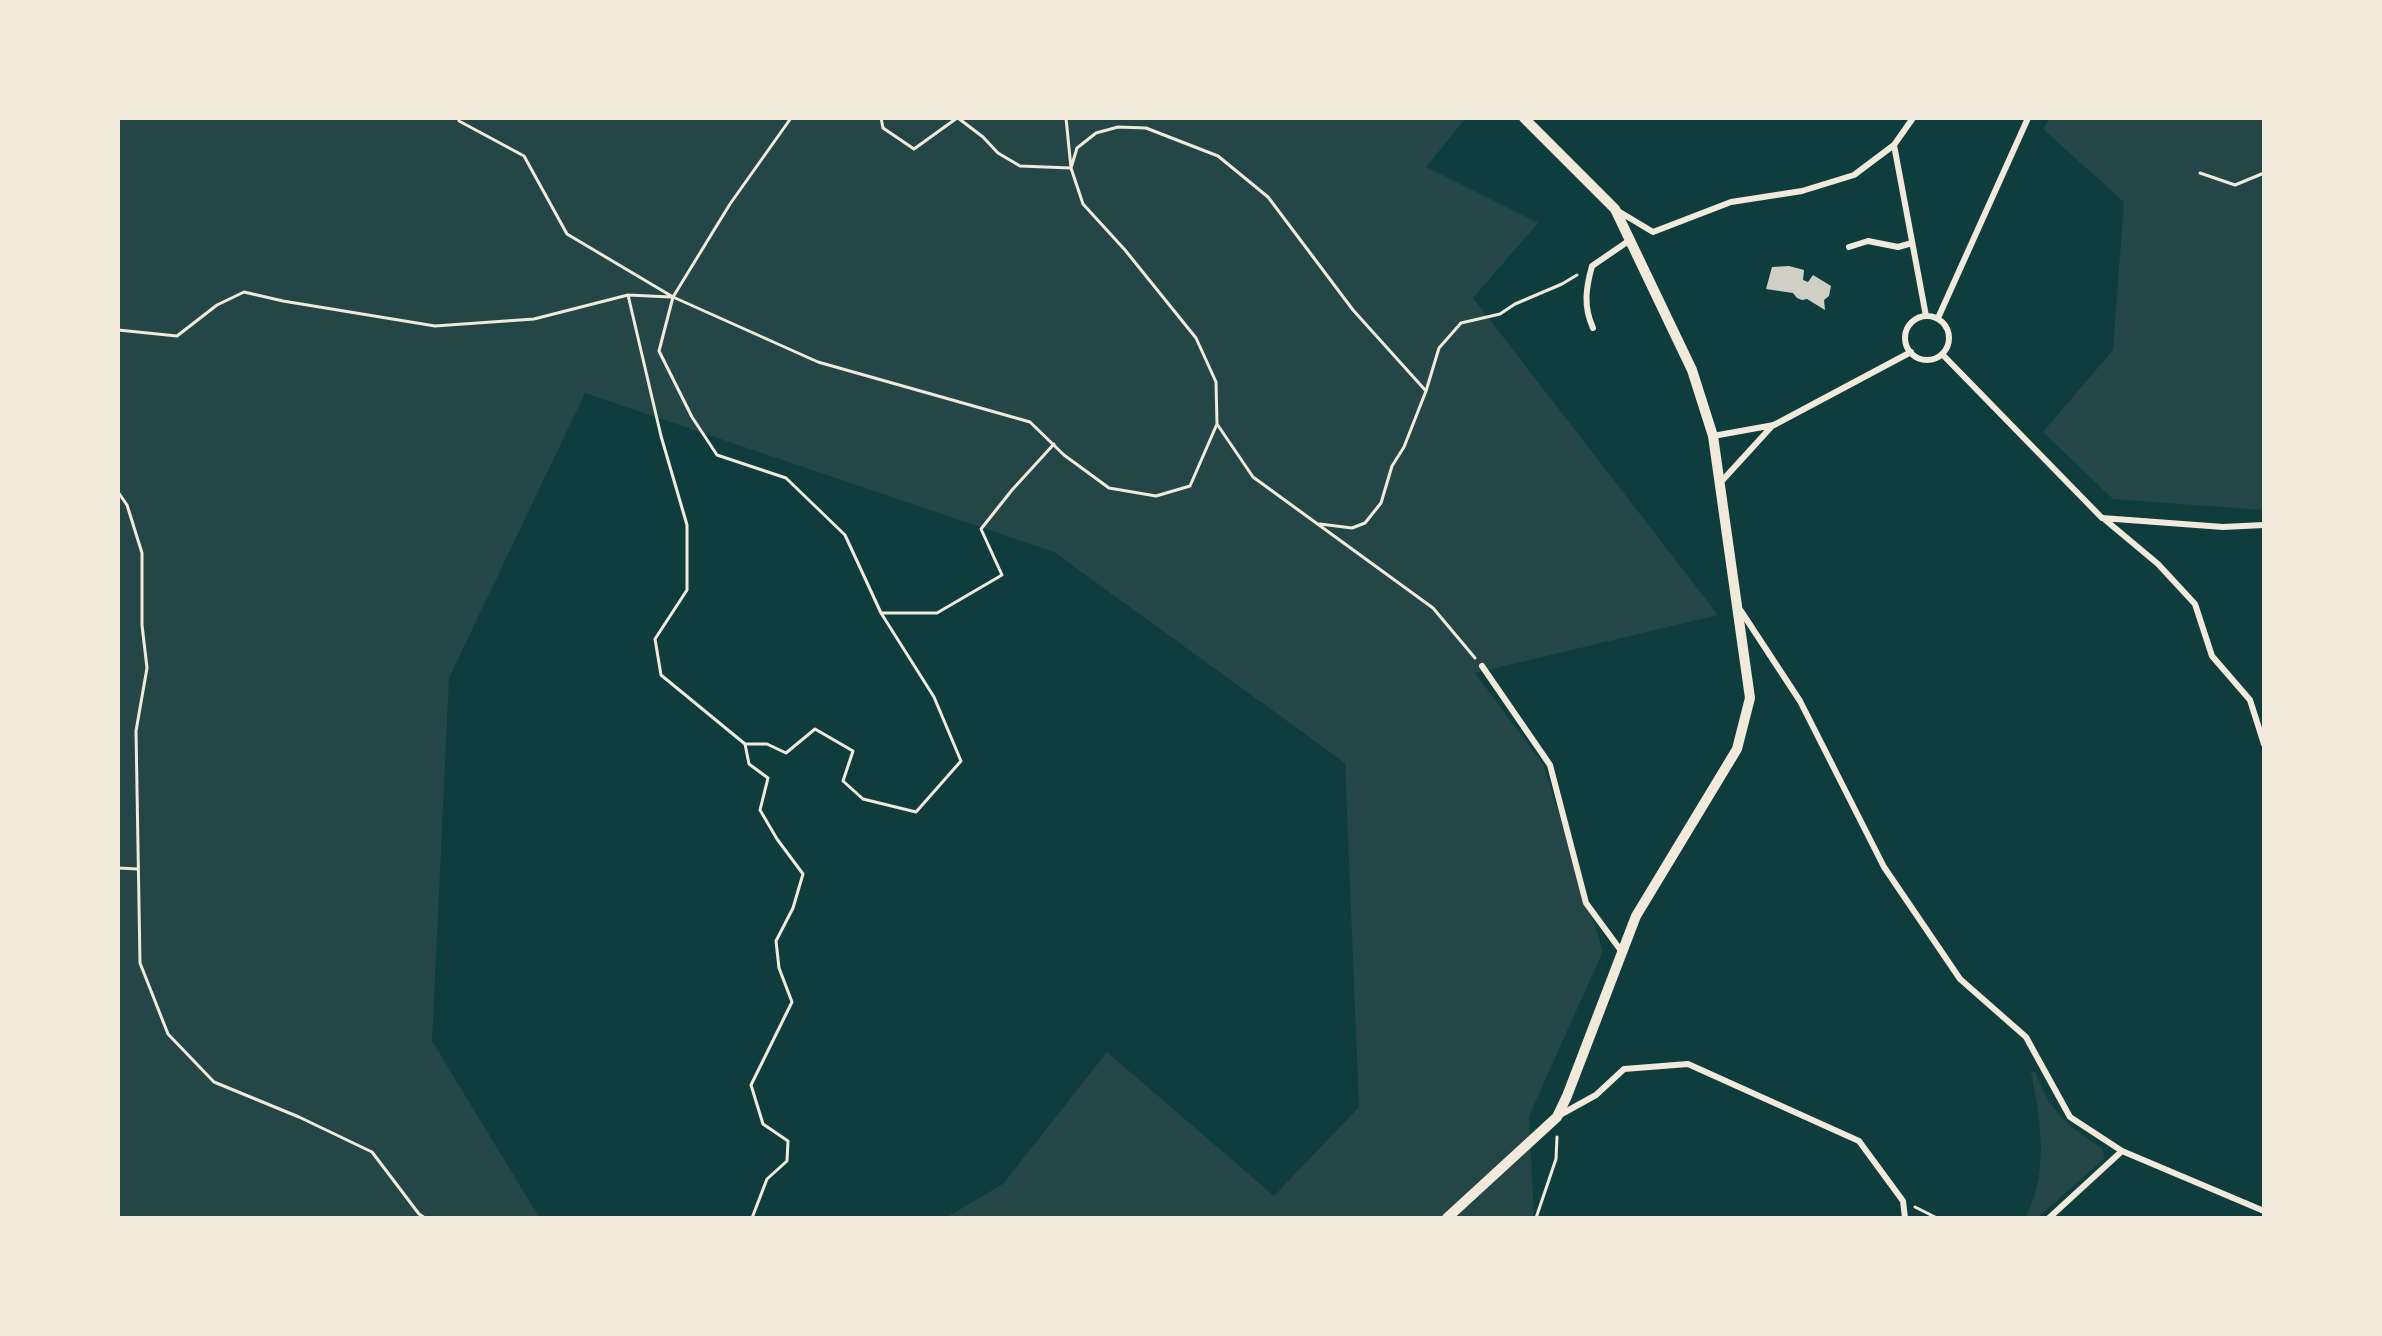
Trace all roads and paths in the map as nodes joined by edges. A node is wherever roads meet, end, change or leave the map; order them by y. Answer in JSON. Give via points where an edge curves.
{"nodes":[{"id":1,"x":459,"y":118,"type":"edge"},
{"id":2,"x":791,"y":118,"type":"edge"},
{"id":3,"x":881,"y":118,"type":"edge"},
{"id":4,"x":957,"y":118,"type":"edge"},
{"id":5,"x":1066,"y":118,"type":"edge"},
{"id":6,"x":1524,"y":118,"type":"edge"},
{"id":7,"x":1913,"y":118,"type":"edge"},
{"id":8,"x":2028,"y":118,"type":"edge"},
{"id":9,"x":1894,"y":146,"type":"junction"},
{"id":10,"x":1071,"y":168,"type":"junction"},
{"id":11,"x":2200,"y":173,"type":"dead end"},
{"id":12,"x":2264,"y":173,"type":"edge"},
{"id":13,"x":1615,"y":209,"type":"junction"},
{"id":14,"x":1630,"y":240,"type":"junction"},
{"id":15,"x":1912,"y":243,"type":"junction"},
{"id":16,"x":1849,"y":247,"type":"dead end"},
{"id":17,"x":1592,"y":266,"type":"junction"},
{"id":18,"x":628,"y":295,"type":"junction"},
{"id":19,"x":673,"y":297,"type":"junction"},
{"id":20,"x":1926,"y":316,"type":"junction"},
{"id":21,"x":1938,"y":318,"type":"junction"},
{"id":22,"x":1593,"y":328,"type":"dead end"},
{"id":23,"x":118,"y":330,"type":"edge"},
{"id":24,"x":1911,"y":352,"type":"junction"},
{"id":25,"x":1942,"y":354,"type":"junction"},
{"id":26,"x":1426,"y":391,"type":"junction"},
{"id":27,"x":1216,"y":424,"type":"junction"},
{"id":28,"x":1774,"y":425,"type":"junction"},
{"id":29,"x":1713,"y":435,"type":"junction"},
{"id":30,"x":1054,"y":444,"type":"junction"},
{"id":31,"x":1720,"y":483,"type":"junction"},
{"id":32,"x":118,"y":492,"type":"edge"},
{"id":33,"x":2102,"y":518,"type":"junction"},
{"id":34,"x":1319,"y":524,"type":"junction"},
{"id":35,"x":2264,"y":525,"type":"edge"},
{"id":36,"x":1738,"y":607,"type":"junction"},
{"id":37,"x":881,"y":613,"type":"junction"},
{"id":38,"x":1482,"y":666,"type":"joint"},
{"id":39,"x":745,"y":744,"type":"junction"},
{"id":40,"x":2264,"y":744,"type":"edge"},
{"id":41,"x":118,"y":868,"type":"edge"},
{"id":42,"x":138,"y":869,"type":"junction"},
{"id":43,"x":1623,"y":952,"type":"junction"},
{"id":44,"x":1557,"y":1117,"type":"junction"},
{"id":45,"x":2121,"y":1151,"type":"junction"},
{"id":46,"x":1903,"y":1201,"type":"junction"},
{"id":47,"x":2264,"y":1211,"type":"edge"},
{"id":48,"x":425,"y":1218,"type":"edge"},
{"id":49,"x":752,"y":1218,"type":"edge"},
{"id":50,"x":1447,"y":1218,"type":"edge"},
{"id":51,"x":1536,"y":1218,"type":"edge"},
{"id":52,"x":1905,"y":1218,"type":"edge"},
{"id":53,"x":1937,"y":1218,"type":"edge"},
{"id":54,"x":2049,"y":1218,"type":"edge"}],
"edges":[{"from":1,"to":19,"type":"path","via":[[477,132],[524,156],[567,234]]},
{"from":2,"to":19,"type":"path","via":[[730,204]]},
{"from":3,"to":4,"type":"path","via":[[883,128],[914,149]]},
{"from":4,"to":10,"type":"path","via":[[1020,166]]},
{"from":5,"to":10,"type":"path"},
{"from":6,"to":13,"type":"street"},
{"from":7,"to":9,"type":"street"},
{"from":8,"to":21,"type":"street"},
{"from":9,"to":13,"type":"street","via":[[1854,175],[1802,190],[1731,202],[1653,232]]},
{"from":9,"to":15,"type":"street"},
{"from":10,"to":26,"type":"path","via":[[1077,148],[1096,133],[1118,127],[1146,128],[1218,156],[1268,197],[1353,310]]},
{"from":10,"to":27,"type":"path","via":[[1083,204],[1196,338],[1216,382]]},
{"from":11,"to":12,"type":"path","via":[[2235,185]]},
{"from":13,"to":14,"type":"street"},
{"from":14,"to":17,"type":"street"},
{"from":14,"to":29,"type":"street","via":[[1692,370]]},
{"from":15,"to":16,"type":"street","via":[[1898,247],[1868,241]]},
{"from":15,"to":20,"type":"street"},
{"from":17,"to":22,"type":"street","via":[[1585,292]]},
{"from":17,"to":26,"type":"path","via":[[1500,314],[1461,323],[1439,348]]},
{"from":18,"to":19,"type":"path"},
{"from":18,"to":23,"type":"path","via":[[534,319],[435,326],[244,292],[217,305],[177,336]]},
{"from":18,"to":39,"type":"path","via":[[661,436],[687,525],[687,590],[655,639],[661,675]]},
{"from":19,"to":30,"type":"path","via":[[818,362],[1030,422]]},
{"from":19,"to":37,"type":"path","via":[[659,351],[692,417],[717,455],[786,478],[845,535]]},
{"from":20,"to":21,"type":"street"},
{"from":20,"to":24,"type":"street","via":[[1909,326],[1906,340]]},
{"from":21,"to":25,"type":"street","via":[[1949,335]]},
{"from":24,"to":25,"type":"street","via":[[1923,359]]},
{"from":24,"to":28,"type":"street"},
{"from":25,"to":33,"type":"street"},
{"from":26,"to":34,"type":"path","via":[[1404,447],[1392,466],[1381,503],[1365,524],[1352,528]]},
{"from":27,"to":30,"type":"path","via":[[1190,486],[1156,496],[1109,488]]},
{"from":27,"to":34,"type":"path","via":[[1253,477]]},
{"from":28,"to":29,"type":"street"},
{"from":28,"to":31,"type":"street"},
{"from":29,"to":31,"type":"street"},
{"from":30,"to":37,"type":"path","via":[[981,529],[1002,575],[937,614]]},
{"from":31,"to":36,"type":"street"},
{"from":32,"to":42,"type":"path","via":[[127,505],[142,553],[142,625],[147,668],[135,731]]},
{"from":33,"to":35,"type":"street","via":[[2223,528]]},
{"from":33,"to":40,"type":"street","via":[[2158,564],[2195,604],[2212,656],[2250,700]]},
{"from":34,"to":38,"type":"path","via":[[1433,608]]},
{"from":36,"to":43,"type":"street","via":[[1750,698],[1737,749],[1636,916]]},
{"from":36,"to":45,"type":"street","via":[[1800,701],[1884,867],[1960,979],[2026,1037],[2070,1117]]},
{"from":37,"to":39,"type":"path","via":[[934,697],[961,761],[916,812],[863,799],[843,781],[852,751],[815,729],[786,753],[767,744]]},
{"from":38,"to":43,"type":"street","via":[[1550,765],[1586,903]]},
{"from":39,"to":49,"type":"path","via":[[749,764],[768,778],[760,810],[803,874],[794,908],[776,941],[779,968],[792,1002],[751,1085],[763,1124],[788,1141],[787,1161],[767,1179]]},
{"from":41,"to":42,"type":"path"},
{"from":42,"to":48,"type":"path","via":[[140,963],[168,1034],[214,1082],[372,1152]]},
{"from":43,"to":44,"type":"street"},
{"from":44,"to":46,"type":"street","via":[[1596,1095],[1624,1069],[1688,1064],[1859,1141]]},
{"from":44,"to":50,"type":"street"},
{"from":44,"to":51,"type":"path","via":[[1556,1159]]},
{"from":45,"to":47,"type":"street"},
{"from":45,"to":54,"type":"street"},
{"from":46,"to":52,"type":"street"},
{"from":46,"to":53,"type":"path"}]}
